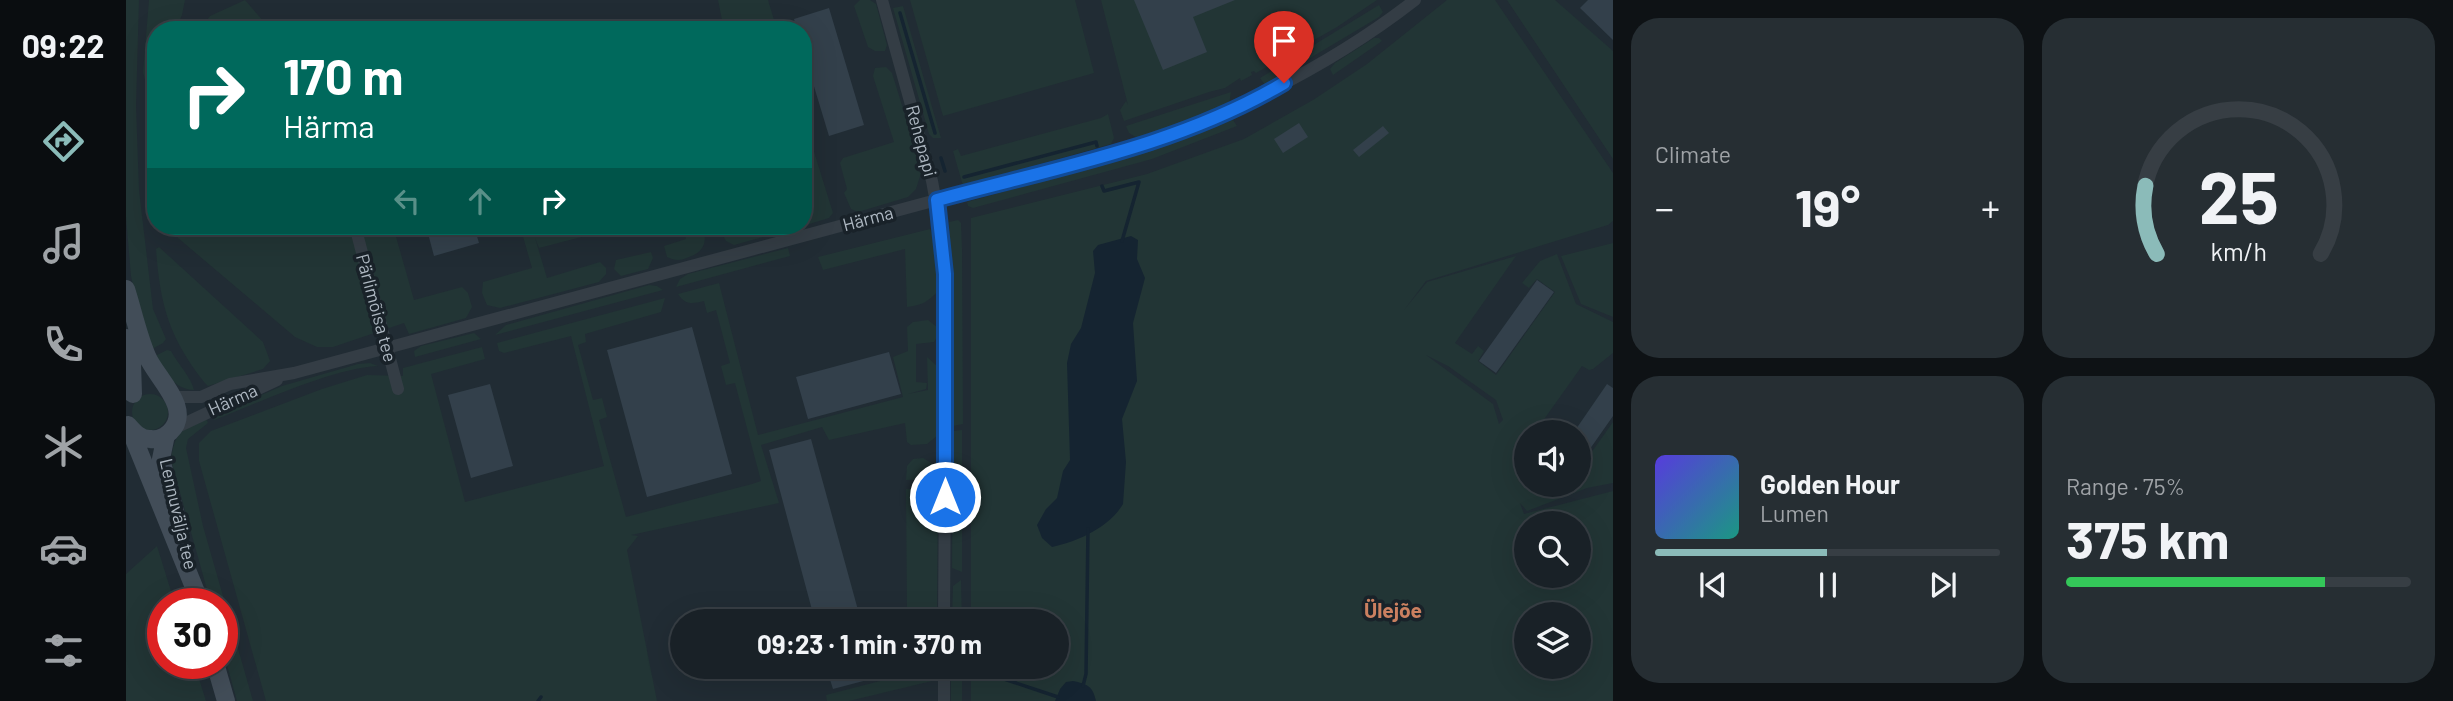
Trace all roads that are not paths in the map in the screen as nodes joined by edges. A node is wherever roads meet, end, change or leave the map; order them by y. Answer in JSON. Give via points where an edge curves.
{"nodes":[{"id":1,"x":882,"y":0,"type":"edge"},
{"id":2,"x":1415,"y":0,"type":"edge"},
{"id":3,"x":937,"y":200,"type":"junction"},
{"id":4,"x":812,"y":233,"type":"edge"},
{"id":5,"x":357,"y":235,"type":"edge"},
{"id":6,"x":806,"y":235,"type":"edge"},
{"id":7,"x":126,"y":289,"type":"edge"},
{"id":8,"x":126,"y":338,"type":"edge"},
{"id":9,"x":386,"y":347,"type":"junction"},
{"id":10,"x":294,"y":373,"type":"junction"},
{"id":11,"x":398,"y":390,"type":"dead end"},
{"id":12,"x":170,"y":394,"type":"junction"},
{"id":13,"x":129,"y":400,"type":"edge"},
{"id":14,"x":127,"y":422,"type":"edge"},
{"id":15,"x":169,"y":432,"type":"junction"},
{"id":16,"x":194,"y":588,"type":"edge"},
{"id":17,"x":195,"y":588,"type":"edge"},
{"id":18,"x":944,"y":609,"type":"edge"},
{"id":19,"x":220,"y":679,"type":"edge"},
{"id":20,"x":944,"y":679,"type":"edge"},
{"id":21,"x":226,"y":701,"type":"edge"},
{"id":22,"x":944,"y":701,"type":"edge"}],
"edges":[{"from":1,"to":3,"type":"street","name":"Rehepapi"},
{"from":2,"to":3,"type":"street","name":"Härma","via":[[1266,94],[1197,125],[1144,144]]},
{"from":3,"to":4,"type":"street","name":"Härma"},
{"from":3,"to":18,"type":"street","name":"Rehepapi","via":[[945,274]]},
{"from":5,"to":9,"type":"street","name":"Pärlimõisa tee"},
{"from":6,"to":9,"type":"street","name":"Härma"},
{"from":7,"to":12,"type":"main road","via":[[147,357]]},
{"from":8,"to":13,"type":"main road","via":[[132,363]]},
{"from":9,"to":10,"type":"street","name":"Härma"},
{"from":9,"to":11,"type":"street","name":"Pärlimõisa tee"},
{"from":10,"to":12,"type":"street","name":"Härma","via":[[230,384],[201,397]]},
{"from":10,"to":15,"type":"street","name":"Härma"},
{"from":12,"to":13,"type":"main road","via":[[153,386],[139,389]]},
{"from":12,"to":15,"type":"main road","name":"Lennuvälja tee","via":[[178,413]]},
{"from":14,"to":15,"type":"main road","name":"Lennuvälja tee","via":[[149,439]]},
{"from":14,"to":16,"type":"main road","name":"Lennuvälja tee"},
{"from":15,"to":17,"type":"main road","name":"Lennuvälja tee","via":[[161,459]]},
{"from":19,"to":21,"type":"main road"},
{"from":20,"to":22,"type":"street"}]}
